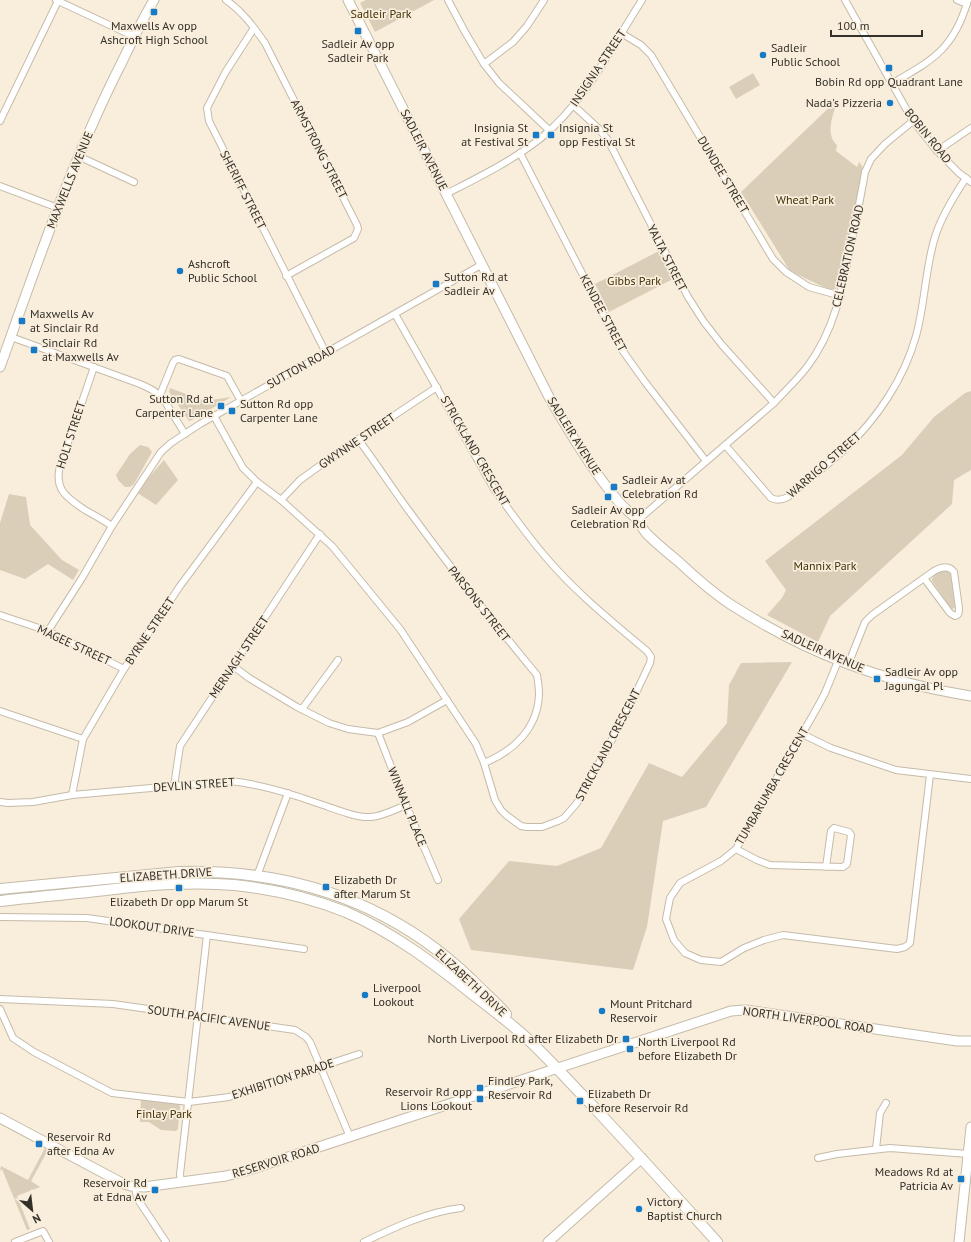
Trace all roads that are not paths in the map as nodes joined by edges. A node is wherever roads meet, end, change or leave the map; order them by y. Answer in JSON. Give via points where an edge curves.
{"nodes":[{"id":1,"x":57,"y":0,"type":"edge"},
{"id":2,"x":154,"y":0,"type":"edge"},
{"id":3,"x":226,"y":0,"type":"edge"},
{"id":4,"x":348,"y":0,"type":"edge"},
{"id":5,"x":448,"y":0,"type":"edge"},
{"id":6,"x":544,"y":0,"type":"edge"},
{"id":7,"x":642,"y":0,"type":"edge"},
{"id":8,"x":845,"y":0,"type":"edge"},
{"id":9,"x":956,"y":0,"type":"edge"},
{"id":10,"x":967,"y":2,"type":"edge"},
{"id":11,"x":254,"y":28,"type":"junction"},
{"id":12,"x":621,"y":33,"type":"junction"},
{"id":13,"x":135,"y":36,"type":"junction"},
{"id":14,"x":484,"y":64,"type":"junction"},
{"id":15,"x":891,"y":84,"type":"junction"},
{"id":16,"x":573,"y":105,"type":"junction"},
{"id":17,"x":0,"y":121,"type":"edge"},
{"id":18,"x":913,"y":121,"type":"junction"},
{"id":19,"x":971,"y":128,"type":"edge"},
{"id":20,"x":549,"y":130,"type":"junction"},
{"id":21,"x":937,"y":151,"type":"junction"},
{"id":22,"x":520,"y":153,"type":"junction"},
{"id":23,"x":78,"y":156,"type":"junction"},
{"id":24,"x":968,"y":180,"type":"edge"},
{"id":25,"x":134,"y":182,"type":"dead end"},
{"id":26,"x":0,"y":186,"type":"edge"},
{"id":27,"x":446,"y":194,"type":"junction"},
{"id":28,"x":58,"y":208,"type":"junction"},
{"id":29,"x":482,"y":265,"type":"junction"},
{"id":30,"x":286,"y":276,"type":"junction"},
{"id":31,"x":841,"y":296,"type":"junction"},
{"id":32,"x":395,"y":314,"type":"junction"},
{"id":33,"x":11,"y":337,"type":"junction"},
{"id":34,"x":326,"y":353,"type":"junction"},
{"id":35,"x":0,"y":367,"type":"edge"},
{"id":36,"x":94,"y":367,"type":"junction"},
{"id":37,"x":437,"y":387,"type":"junction"},
{"id":38,"x":160,"y":395,"type":"junction"},
{"id":39,"x":241,"y":401,"type":"junction"},
{"id":40,"x":774,"y":403,"type":"junction"},
{"id":41,"x":214,"y":416,"type":"junction"},
{"id":42,"x":185,"y":434,"type":"junction"},
{"id":43,"x":358,"y":439,"type":"junction"},
{"id":44,"x":725,"y":445,"type":"junction"},
{"id":45,"x":706,"y":461,"type":"junction"},
{"id":46,"x":257,"y":482,"type":"junction"},
{"id":47,"x":281,"y":500,"type":"junction"},
{"id":48,"x":638,"y":520,"type":"junction"},
{"id":49,"x":112,"y":526,"type":"junction"},
{"id":50,"x":320,"y":534,"type":"junction"},
{"id":51,"x":924,"y":578,"type":"junction"},
{"id":52,"x":0,"y":615,"type":"edge"},
{"id":53,"x":48,"y":631,"type":"junction"},
{"id":54,"x":338,"y":660,"type":"dead end"},
{"id":55,"x":838,"y":661,"type":"junction"},
{"id":56,"x":848,"y":665,"type":"junction"},
{"id":57,"x":233,"y":666,"type":"junction"},
{"id":58,"x":124,"y":669,"type":"junction"},
{"id":59,"x":971,"y":696,"type":"edge"},
{"id":60,"x":447,"y":700,"type":"junction"},
{"id":61,"x":302,"y":709,"type":"junction"},
{"id":62,"x":0,"y":711,"type":"edge"},
{"id":63,"x":378,"y":733,"type":"junction"},
{"id":64,"x":802,"y":734,"type":"junction"},
{"id":65,"x":83,"y":738,"type":"junction"},
{"id":66,"x":484,"y":763,"type":"junction"},
{"id":67,"x":930,"y":775,"type":"junction"},
{"id":68,"x":971,"y":779,"type":"edge"},
{"id":69,"x":174,"y":786,"type":"junction"},
{"id":70,"x":288,"y":793,"type":"junction"},
{"id":71,"x":72,"y":795,"type":"junction"},
{"id":72,"x":0,"y":802,"type":"edge"},
{"id":73,"x":406,"y":805,"type":"junction"},
{"id":74,"x":736,"y":849,"type":"junction"},
{"id":75,"x":826,"y":867,"type":"junction"},
{"id":76,"x":256,"y":876,"type":"junction"},
{"id":77,"x":438,"y":880,"type":"dead end"},
{"id":78,"x":0,"y":889,"type":"edge"},
{"id":79,"x":0,"y":901,"type":"edge"},
{"id":80,"x":0,"y":917,"type":"edge"},
{"id":81,"x":207,"y":935,"type":"junction"},
{"id":82,"x":304,"y":948,"type":"dead end"},
{"id":83,"x":0,"y":1000,"type":"edge"},
{"id":84,"x":0,"y":1009,"type":"edge"},
{"id":85,"x":198,"y":1017,"type":"junction"},
{"id":86,"x":521,"y":1033,"type":"junction"},
{"id":87,"x":971,"y":1041,"type":"edge"},
{"id":88,"x":359,"y":1054,"type":"dead end"},
{"id":89,"x":321,"y":1067,"type":"junction"},
{"id":90,"x":558,"y":1068,"type":"junction"},
{"id":91,"x":189,"y":1102,"type":"junction"},
{"id":92,"x":886,"y":1103,"type":"dead end"},
{"id":93,"x":0,"y":1118,"type":"edge"},
{"id":94,"x":971,"y":1127,"type":"edge"},
{"id":95,"x":350,"y":1137,"type":"junction"},
{"id":96,"x":876,"y":1149,"type":"junction"},
{"id":97,"x":968,"y":1154,"type":"junction"},
{"id":98,"x":642,"y":1158,"type":"junction"},
{"id":99,"x":818,"y":1158,"type":"dead end"},
{"id":100,"x":181,"y":1183,"type":"junction"},
{"id":101,"x":135,"y":1187,"type":"junction"},
{"id":102,"x":461,"y":1208,"type":"dead end"},
{"id":103,"x":15,"y":1242,"type":"edge"},
{"id":104,"x":49,"y":1242,"type":"edge"},
{"id":105,"x":166,"y":1242,"type":"edge"},
{"id":106,"x":364,"y":1242,"type":"edge"},
{"id":107,"x":548,"y":1242,"type":"edge"},
{"id":108,"x":717,"y":1242,"type":"edge"},
{"id":109,"x":959,"y":1242,"type":"edge"}],
"edges":[{"from":1,"to":13,"type":"street"},
{"from":1,"to":17,"type":"street"},
{"from":2,"to":13,"type":"street","name":"MAXWELLS AVENUE"},
{"from":3,"to":11,"type":"street","name":"ARMSTRONG STREET","via":[[238,8]]},
{"from":4,"to":27,"type":"street","name":"SADLEIR AVENUE"},
{"from":5,"to":14,"type":"street"},
{"from":6,"to":14,"type":"street","via":[[527,26],[512,42]]},
{"from":7,"to":12,"type":"street","name":"INSIGNIA STREET"},
{"from":8,"to":15,"type":"street","name":"BOBIN ROAD"},
{"from":9,"to":10,"type":"street"},
{"from":10,"to":15,"type":"street","via":[[960,24],[945,47],[930,61]]},
{"from":11,"to":30,"type":"street","name":"SHERIFF STREET","via":[[225,73],[207,108],[209,121]]},
{"from":11,"to":30,"type":"street","name":"ARMSTRONG STREET","via":[[265,43],[358,229],[354,238]]},
{"from":12,"to":16,"type":"street","name":"INSIGNIA STREET","via":[[586,90]]},
{"from":12,"to":31,"type":"street","name":"DUNDEE STREET","via":[[641,45],[651,55],[773,259],[786,272],[809,287]]},
{"from":13,"to":23,"type":"street","name":"MAXWELLS AVENUE"},
{"from":14,"to":20,"type":"street","via":[[499,83]]},
{"from":15,"to":18,"type":"street","name":"BOBIN ROAD"},
{"from":16,"to":20,"type":"street","name":"INSIGNIA STREET"},
{"from":16,"to":40,"type":"street","name":"YALTA STREET","via":[[608,140],[688,297],[704,322]]},
{"from":18,"to":21,"type":"street","name":"BOBIN ROAD"},
{"from":18,"to":31,"type":"street","name":"CELEBRATION ROAD","via":[[884,144],[865,172]]},
{"from":19,"to":21,"type":"street"},
{"from":20,"to":22,"type":"street","name":"INSIGNIA STREET"},
{"from":21,"to":24,"type":"street","name":"BOBIN ROAD"},
{"from":22,"to":27,"type":"street","name":"INSIGNIA STREET"},
{"from":22,"to":45,"type":"street","name":"KENDEE STREET","via":[[620,347]]},
{"from":23,"to":25,"type":"street"},
{"from":23,"to":28,"type":"street","name":"MAXWELLS AVENUE"},
{"from":24,"to":44,"type":"street","name":"WARRIGO STREET","via":[[943,217],[935,238],[916,337],[900,377],[880,409],[862,431],[844,450],[788,497],[780,500],[771,498]]},
{"from":26,"to":28,"type":"street"},
{"from":27,"to":29,"type":"street","name":"SADLEIR AVENUE"},
{"from":28,"to":33,"type":"street","name":"MAXWELLS AVENUE"},
{"from":29,"to":32,"type":"street","name":"SUTTON ROAD"},
{"from":29,"to":48,"type":"street","name":"SADLEIR AVENUE","via":[[567,429],[589,464],[626,510]]},
{"from":30,"to":34,"type":"street","name":"SHERIFF STREET"},
{"from":31,"to":40,"type":"street","name":"CELEBRATION ROAD","via":[[832,320],[808,366]]},
{"from":32,"to":34,"type":"street","name":"SUTTON ROAD"},
{"from":32,"to":37,"type":"street","name":"STRICKLAND CRESCENT"},
{"from":33,"to":35,"type":"street","name":"MAXWELLS AVENUE"},
{"from":33,"to":36,"type":"street"},
{"from":34,"to":39,"type":"street","name":"SUTTON ROAD"},
{"from":36,"to":38,"type":"street","via":[[152,389]]},
{"from":36,"to":49,"type":"street","name":"HOLT STREET","via":[[60,466],[59,484],[69,500]]},
{"from":37,"to":43,"type":"street","name":"GWYNNE STREET"},
{"from":37,"to":66,"type":"street","name":"STRICKLAND CRESCENT","via":[[494,488],[544,555],[570,583],[652,658],[625,716],[577,803],[564,818],[542,827],[527,827],[516,823],[501,810],[495,800]]},
{"from":38,"to":39,"type":"street","via":[[173,363],[180,359],[227,376]]},
{"from":38,"to":42,"type":"street"},
{"from":39,"to":41,"type":"street","name":"SUTTON ROAD"},
{"from":40,"to":44,"type":"street","name":"CELEBRATION ROAD"},
{"from":41,"to":42,"type":"street","name":"SUTTON ROAD"},
{"from":41,"to":46,"type":"street","name":"STRICKLAND CRESCENT","via":[[244,468]]},
{"from":42,"to":49,"type":"street","name":"SUTTON ROAD","via":[[161,452]]},
{"from":43,"to":47,"type":"street","name":"GWYNNE STREET","via":[[300,480]]},
{"from":43,"to":66,"type":"street","name":"PARSONS STREET","via":[[464,586],[537,676],[539,694],[535,718],[522,739],[497,758]]},
{"from":44,"to":45,"type":"street","name":"CELEBRATION ROAD"},
{"from":45,"to":48,"type":"street","name":"CELEBRATION ROAD"},
{"from":46,"to":47,"type":"street","name":"STRICKLAND CRESCENT"},
{"from":46,"to":58,"type":"street","name":"BYRNE STREET","via":[[180,586]]},
{"from":47,"to":50,"type":"street","name":"STRICKLAND CRESCENT"},
{"from":48,"to":55,"type":"street","name":"SADLEIR AVENUE","via":[[646,533],[729,603],[788,638]]},
{"from":49,"to":53,"type":"street","name":"SUTTON ROAD"},
{"from":50,"to":57,"type":"street","name":"MERNAGH STREET"},
{"from":50,"to":60,"type":"street","name":"STRICKLAND CRESCENT","via":[[400,630]]},
{"from":51,"to":51,"type":"street","via":[[939,568],[952,569],[959,608],[957,616],[950,613]]},
{"from":51,"to":56,"type":"street","via":[[865,622]]},
{"from":52,"to":53,"type":"street","name":"MAGEE STREET"},
{"from":53,"to":58,"type":"street","name":"MAGEE STREET"},
{"from":54,"to":61,"type":"street"},
{"from":55,"to":56,"type":"street","name":"SADLEIR AVENUE"},
{"from":55,"to":64,"type":"street","name":"TUMBARUMBA CRESCENT","via":[[825,693]]},
{"from":56,"to":59,"type":"street","name":"SADLEIR AVENUE","via":[[906,683]]},
{"from":57,"to":61,"type":"street"},
{"from":57,"to":69,"type":"street","name":"MERNAGH STREET","via":[[180,746]]},
{"from":58,"to":65,"type":"street","name":"BYRNE STREET"},
{"from":60,"to":63,"type":"street","via":[[408,722]]},
{"from":60,"to":66,"type":"street","name":"STRICKLAND CRESCENT","via":[[476,744]]},
{"from":61,"to":63,"type":"street","via":[[329,723],[348,729]]},
{"from":62,"to":65,"type":"street"},
{"from":63,"to":73,"type":"street","name":"WINNALL PLACE"},
{"from":64,"to":67,"type":"street","via":[[831,748],[896,770]]},
{"from":64,"to":74,"type":"street","name":"TUMBARUMBA CRESCENT"},
{"from":65,"to":71,"type":"street","name":"BYRNE STREET"},
{"from":67,"to":68,"type":"street"},
{"from":67,"to":74,"type":"street","name":"TUMBARUMBA CRESCENT","via":[[910,943],[905,947],[897,949],[783,935],[744,948],[720,962],[702,960],[685,953],[674,940],[666,919],[670,898],[680,883],[721,861]]},
{"from":69,"to":70,"type":"street","name":"DEVLIN STREET","via":[[230,781]]},
{"from":69,"to":71,"type":"street","name":"DEVLIN STREET"},
{"from":70,"to":73,"type":"street","name":"DEVLIN STREET","via":[[352,814],[370,817],[386,814]]},
{"from":70,"to":76,"type":"street"},
{"from":71,"to":72,"type":"street","name":"DEVLIN STREET","via":[[33,802]]},
{"from":73,"to":77,"type":"street","name":"WINNALL PLACE"},
{"from":74,"to":75,"type":"street","via":[[770,864]]},
{"from":75,"to":75,"type":"street","via":[[843,867],[847,864],[851,835],[849,832],[834,828],[831,831]]},
{"from":76,"to":78,"type":"main road","name":"ELIZABETH DRIVE","via":[[218,872],[179,872]]},
{"from":76,"to":86,"type":"main road","name":"ELIZABETH DRIVE","via":[[321,890],[351,901],[405,928],[453,963],[502,1009]]},
{"from":79,"to":86,"type":"main road","name":"ELIZABETH DRIVE","via":[[132,887],[212,883],[297,896],[344,912],[394,936],[446,973]]},
{"from":80,"to":81,"type":"street","name":"LOOKOUT DRIVE","via":[[87,918]]},
{"from":81,"to":82,"type":"street","name":"LOOKOUT DRIVE"},
{"from":81,"to":85,"type":"street"},
{"from":83,"to":85,"type":"street","name":"SOUTH PACIFIC AVENUE","via":[[113,1004]]},
{"from":84,"to":91,"type":"street","name":"EXHIBITION PARADE","via":[[14,1038],[34,1052],[112,1093]]},
{"from":85,"to":89,"type":"street","name":"SOUTH PACIFIC AVENUE","via":[[295,1030],[310,1042]]},
{"from":85,"to":91,"type":"street"},
{"from":86,"to":90,"type":"main road","name":"ELIZABETH DRIVE"},
{"from":87,"to":90,"type":"street","name":"NORTH LIVERPOOL ROAD","via":[[739,1010]]},
{"from":88,"to":89,"type":"street","name":"EXHIBITION PARADE"},
{"from":89,"to":91,"type":"street","name":"EXHIBITION PARADE","via":[[229,1097]]},
{"from":89,"to":95,"type":"street","name":"SOUTH PACIFIC AVENUE"},
{"from":90,"to":95,"type":"street","name":"RESERVOIR ROAD"},
{"from":90,"to":98,"type":"main road","name":"ELIZABETH DRIVE"},
{"from":91,"to":100,"type":"street"},
{"from":92,"to":96,"type":"street","via":[[880,1113]]},
{"from":93,"to":101,"type":"street","name":"RESERVOIR ROAD","via":[[124,1184]]},
{"from":94,"to":97,"type":"street"},
{"from":95,"to":100,"type":"street","name":"RESERVOIR ROAD","via":[[249,1170]]},
{"from":96,"to":97,"type":"street"},
{"from":96,"to":99,"type":"street"},
{"from":97,"to":109,"type":"street"},
{"from":98,"to":107,"type":"street"},
{"from":98,"to":108,"type":"main road","name":"ELIZABETH DRIVE"},
{"from":100,"to":101,"type":"street","name":"RESERVOIR ROAD"},
{"from":101,"to":105,"type":"street","via":[[137,1198]]},
{"from":102,"to":106,"type":"street","via":[[417,1219]]},
{"from":103,"to":104,"type":"street","via":[[43,1231]]}]}
